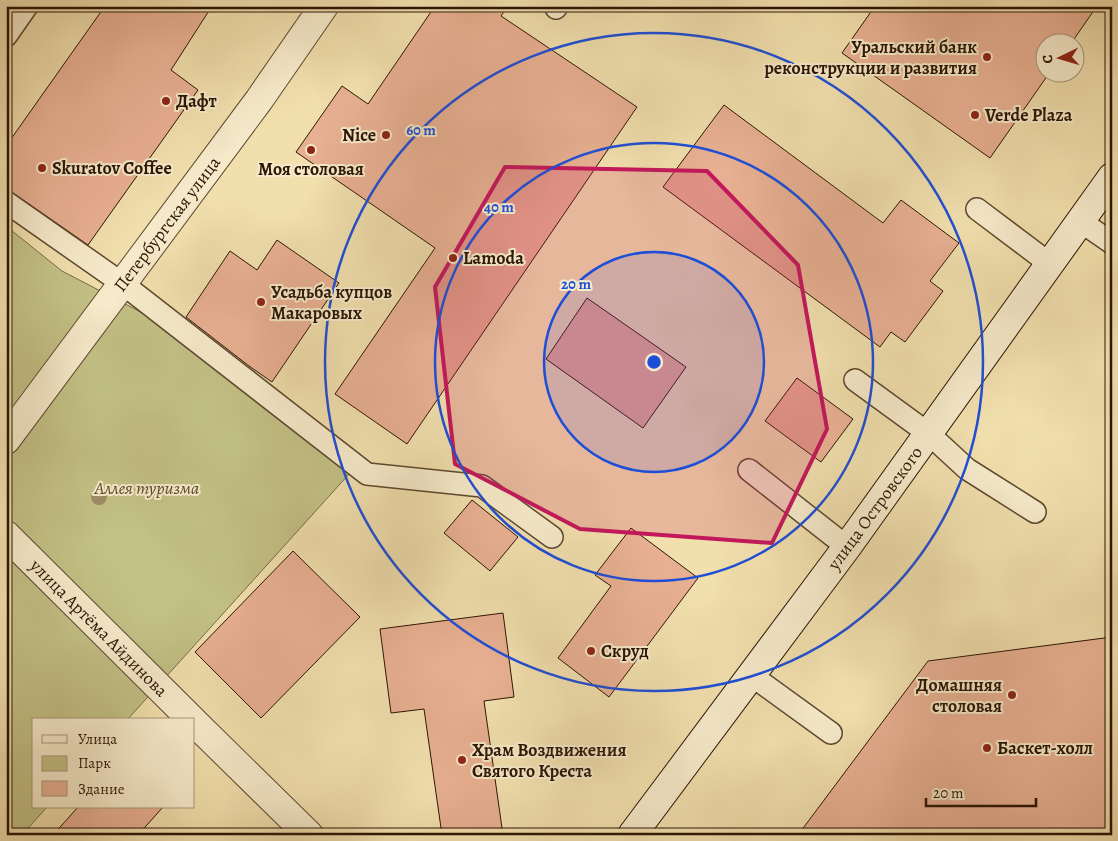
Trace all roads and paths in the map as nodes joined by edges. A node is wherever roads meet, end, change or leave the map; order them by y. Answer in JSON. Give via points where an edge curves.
{"nodes":[{"id":1,"x":27,"y":6,"type":"edge"},
{"id":2,"x":324,"y":6,"type":"edge"},
{"id":3,"x":6,"y":36,"type":"edge"},
{"id":4,"x":1112,"y":178,"type":"edge"},
{"id":5,"x":6,"y":202,"type":"edge"},
{"id":6,"x":977,"y":209,"type":"dead end"},
{"id":7,"x":1080,"y":221,"type":"junction"},
{"id":8,"x":1112,"y":243,"type":"edge"},
{"id":9,"x":1050,"y":264,"type":"junction"},
{"id":10,"x":123,"y":284,"type":"junction"},
{"id":11,"x":856,"y":380,"type":"dead end"},
{"id":12,"x":929,"y":434,"type":"junction"},
{"id":13,"x":6,"y":440,"type":"edge"},
{"id":14,"x":749,"y":470,"type":"dead end"},
{"id":15,"x":1035,"y":512,"type":"dead end"},
{"id":16,"x":6,"y":535,"type":"edge"},
{"id":17,"x":552,"y":537,"type":"dead end"},
{"id":18,"x":847,"y":548,"type":"junction"},
{"id":19,"x":751,"y":675,"type":"junction"},
{"id":20,"x":190,"y":718,"type":"edge"},
{"id":21,"x":195,"y":723,"type":"edge"},
{"id":22,"x":831,"y":733,"type":"dead end"},
{"id":23,"x":309,"y":835,"type":"edge"},
{"id":24,"x":632,"y":835,"type":"edge"}],
"edges":[{"from":1,"to":3,"type":"lane"},
{"from":2,"to":10,"type":"street","name":"Петербургская улица"},
{"from":4,"to":7,"type":"street","name":"улица Островского"},
{"from":5,"to":10,"type":"lane"},
{"from":6,"to":9,"type":"lane"},
{"from":7,"to":8,"type":"lane"},
{"from":7,"to":9,"type":"street","name":"улица Островского"},
{"from":9,"to":12,"type":"street","name":"улица Островского"},
{"from":10,"to":13,"type":"street","name":"Петербургская улица"},
{"from":10,"to":17,"type":"lane","via":[[368,474],[482,486]]},
{"from":11,"to":12,"type":"lane"},
{"from":12,"to":15,"type":"lane","via":[[967,469]]},
{"from":12,"to":18,"type":"street","name":"улица Островского"},
{"from":14,"to":18,"type":"lane"},
{"from":16,"to":20,"type":"street","name":"улица Артёма Айдинова"},
{"from":18,"to":19,"type":"street","name":"улица Островского"},
{"from":19,"to":22,"type":"lane"},
{"from":19,"to":24,"type":"street","name":"улица Островского"},
{"from":21,"to":23,"type":"street","name":"улица Артёма Айдинова"}]}
